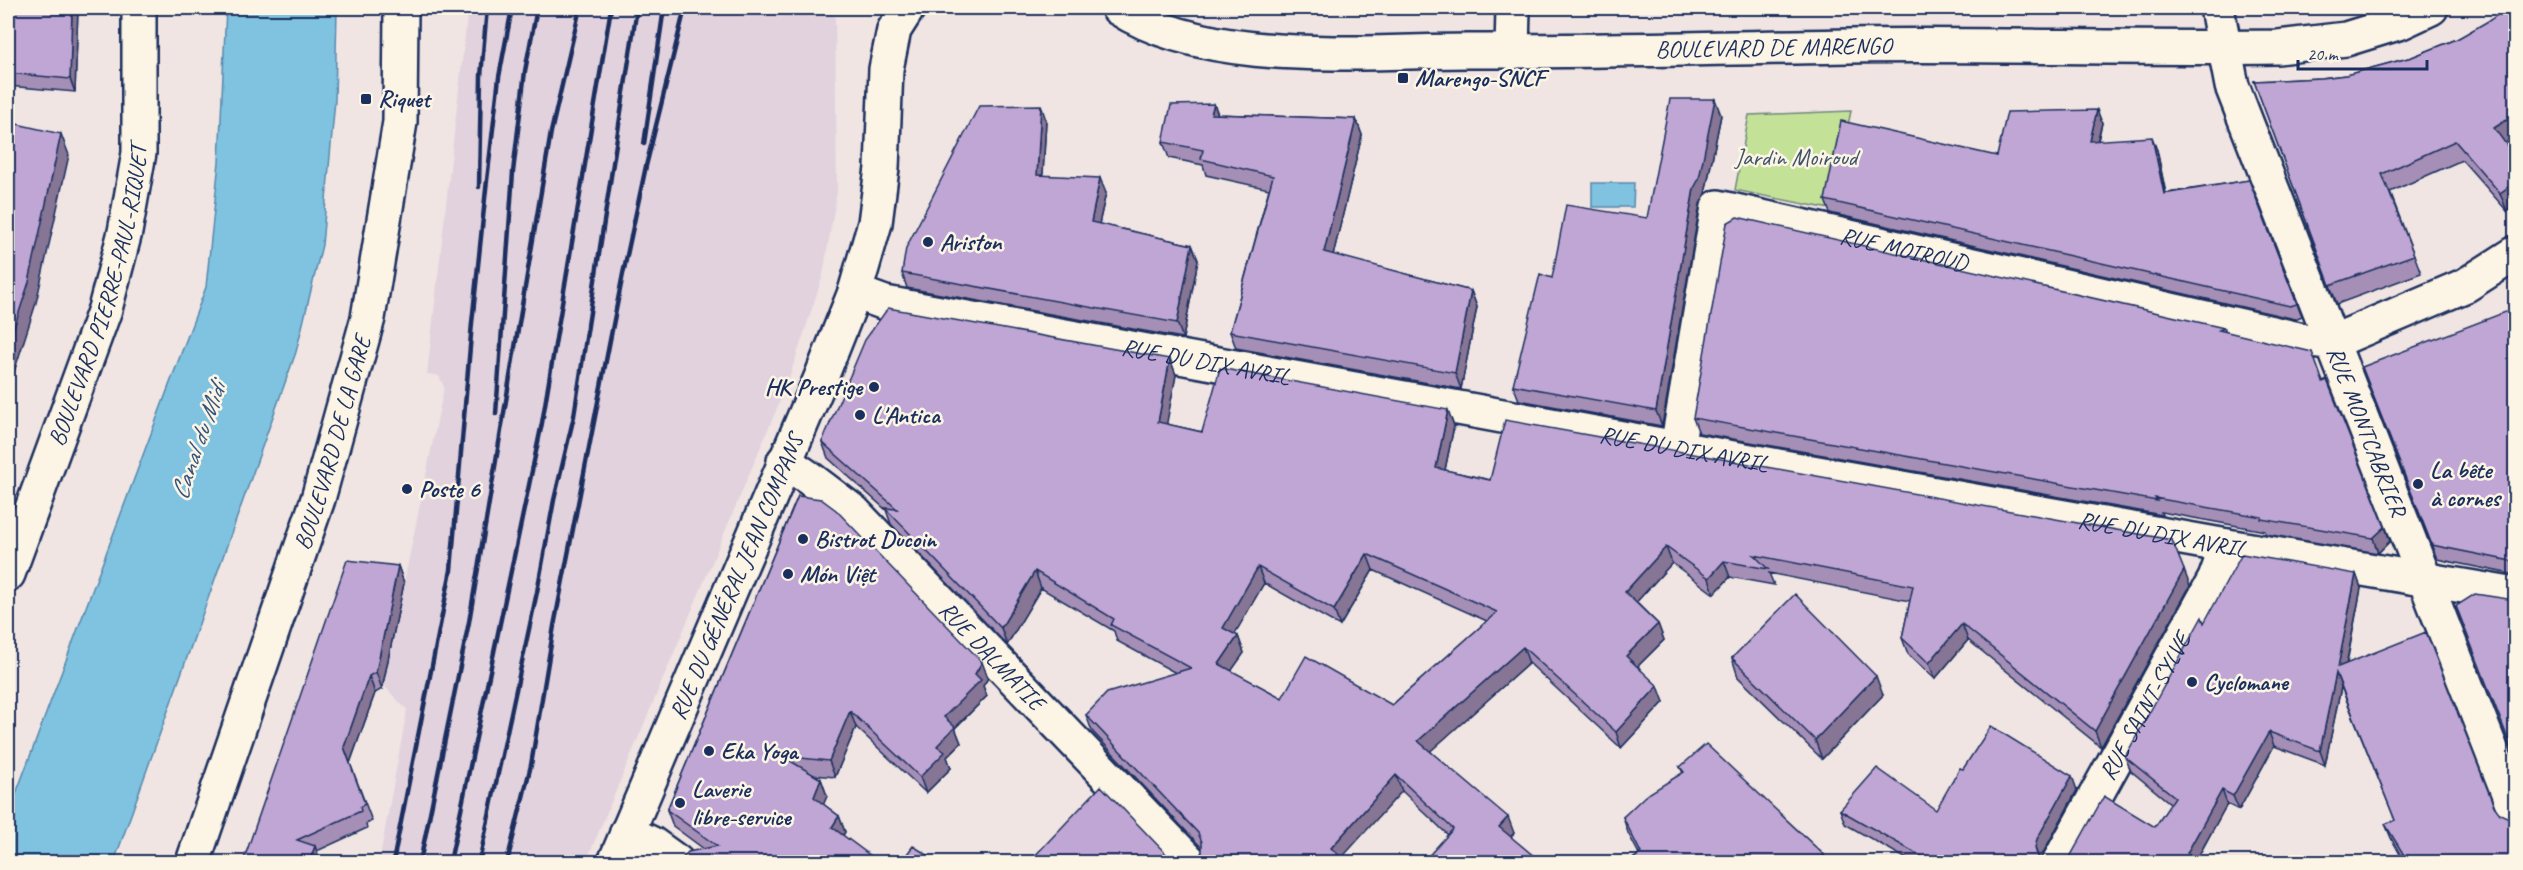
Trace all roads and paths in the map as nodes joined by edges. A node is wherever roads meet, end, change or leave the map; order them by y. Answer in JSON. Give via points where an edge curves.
{"nodes":[{"id":1,"x":139,"y":8,"type":"edge"},
{"id":2,"x":401,"y":8,"type":"edge"},
{"id":3,"x":908,"y":8,"type":"edge"},
{"id":4,"x":1118,"y":8,"type":"edge"},
{"id":5,"x":1513,"y":8,"type":"edge"},
{"id":6,"x":2217,"y":8,"type":"edge"},
{"id":7,"x":2431,"y":8,"type":"edge"},
{"id":8,"x":2225,"y":48,"type":"junction"},
{"id":9,"x":1512,"y":52,"type":"junction"},
{"id":10,"x":2516,"y":254,"type":"edge"},
{"id":11,"x":855,"y":292,"type":"junction"},
{"id":12,"x":2330,"y":343,"type":"junction"},
{"id":13,"x":1677,"y":448,"type":"junction"},
{"id":14,"x":784,"y":461,"type":"junction"},
{"id":15,"x":2227,"y":546,"type":"junction"},
{"id":16,"x":8,"y":574,"type":"edge"},
{"id":17,"x":2425,"y":579,"type":"junction"},
{"id":18,"x":2516,"y":595,"type":"edge"},
{"id":19,"x":2516,"y":813,"type":"edge"},
{"id":20,"x":627,"y":832,"type":"junction"},
{"id":21,"x":193,"y":862,"type":"edge"},
{"id":22,"x":615,"y":862,"type":"edge"},
{"id":23,"x":677,"y":862,"type":"edge"},
{"id":24,"x":1190,"y":862,"type":"edge"},
{"id":25,"x":2059,"y":862,"type":"edge"}],
"edges":[{"from":1,"to":16,"type":"street","name":"BOULEVARD PIERRE-PAUL-RIQUET","via":[[139,153],[125,232],[105,309]]},
{"from":2,"to":21,"type":"street","name":"BOULEVARD DE LA GARE","via":[[400,122],[368,318],[318,499]]},
{"from":3,"to":11,"type":"street","name":"RUE DU GÉNÉRAL JEAN COMPANS","via":[[894,30],[886,69],[875,223]]},
{"from":4,"to":9,"type":"street","name":"BOULEVARD DE MARENGO","via":[[1138,21],[1189,39],[1285,53]]},
{"from":5,"to":9,"type":"street"},
{"from":6,"to":8,"type":"street","name":"RUE MONTCABRIER"},
{"from":7,"to":8,"type":"street","name":"BOULEVARD DE MARENGO","via":[[2346,39]]},
{"from":8,"to":9,"type":"street","name":"BOULEVARD DE MARENGO","via":[[1853,46]]},
{"from":8,"to":12,"type":"street","name":"RUE MONTCABRIER","via":[[2232,86]]},
{"from":10,"to":12,"type":"street","via":[[2466,285]]},
{"from":11,"to":13,"type":"street","name":"RUE DU DIX AVRIL","via":[[885,303]]},
{"from":11,"to":14,"type":"street","name":"RUE DU GÉNÉRAL JEAN COMPANS"},
{"from":12,"to":13,"type":"street","name":"RUE MOIROUD","via":[[1718,207]]},
{"from":12,"to":17,"type":"street","name":"RUE MONTCABRIER"},
{"from":13,"to":15,"type":"street","name":"RUE DU DIX AVRIL"},
{"from":14,"to":20,"type":"street","name":"RUE DU GÉNÉRAL JEAN COMPANS"},
{"from":14,"to":24,"type":"street","name":"RUE DALMATIE","via":[[854,512]]},
{"from":15,"to":17,"type":"street","name":"RUE DU DIX AVRIL"},
{"from":15,"to":25,"type":"street","name":"RUE SAINT-SYLVE","via":[[2215,579]]},
{"from":17,"to":18,"type":"street","name":"RUE DU DIX AVRIL"},
{"from":17,"to":19,"type":"street","name":"RUE MONTCABRIER"},
{"from":20,"to":22,"type":"street","name":"RUE DU GÉNÉRAL JEAN COMPANS"},
{"from":20,"to":23,"type":"street"}]}
